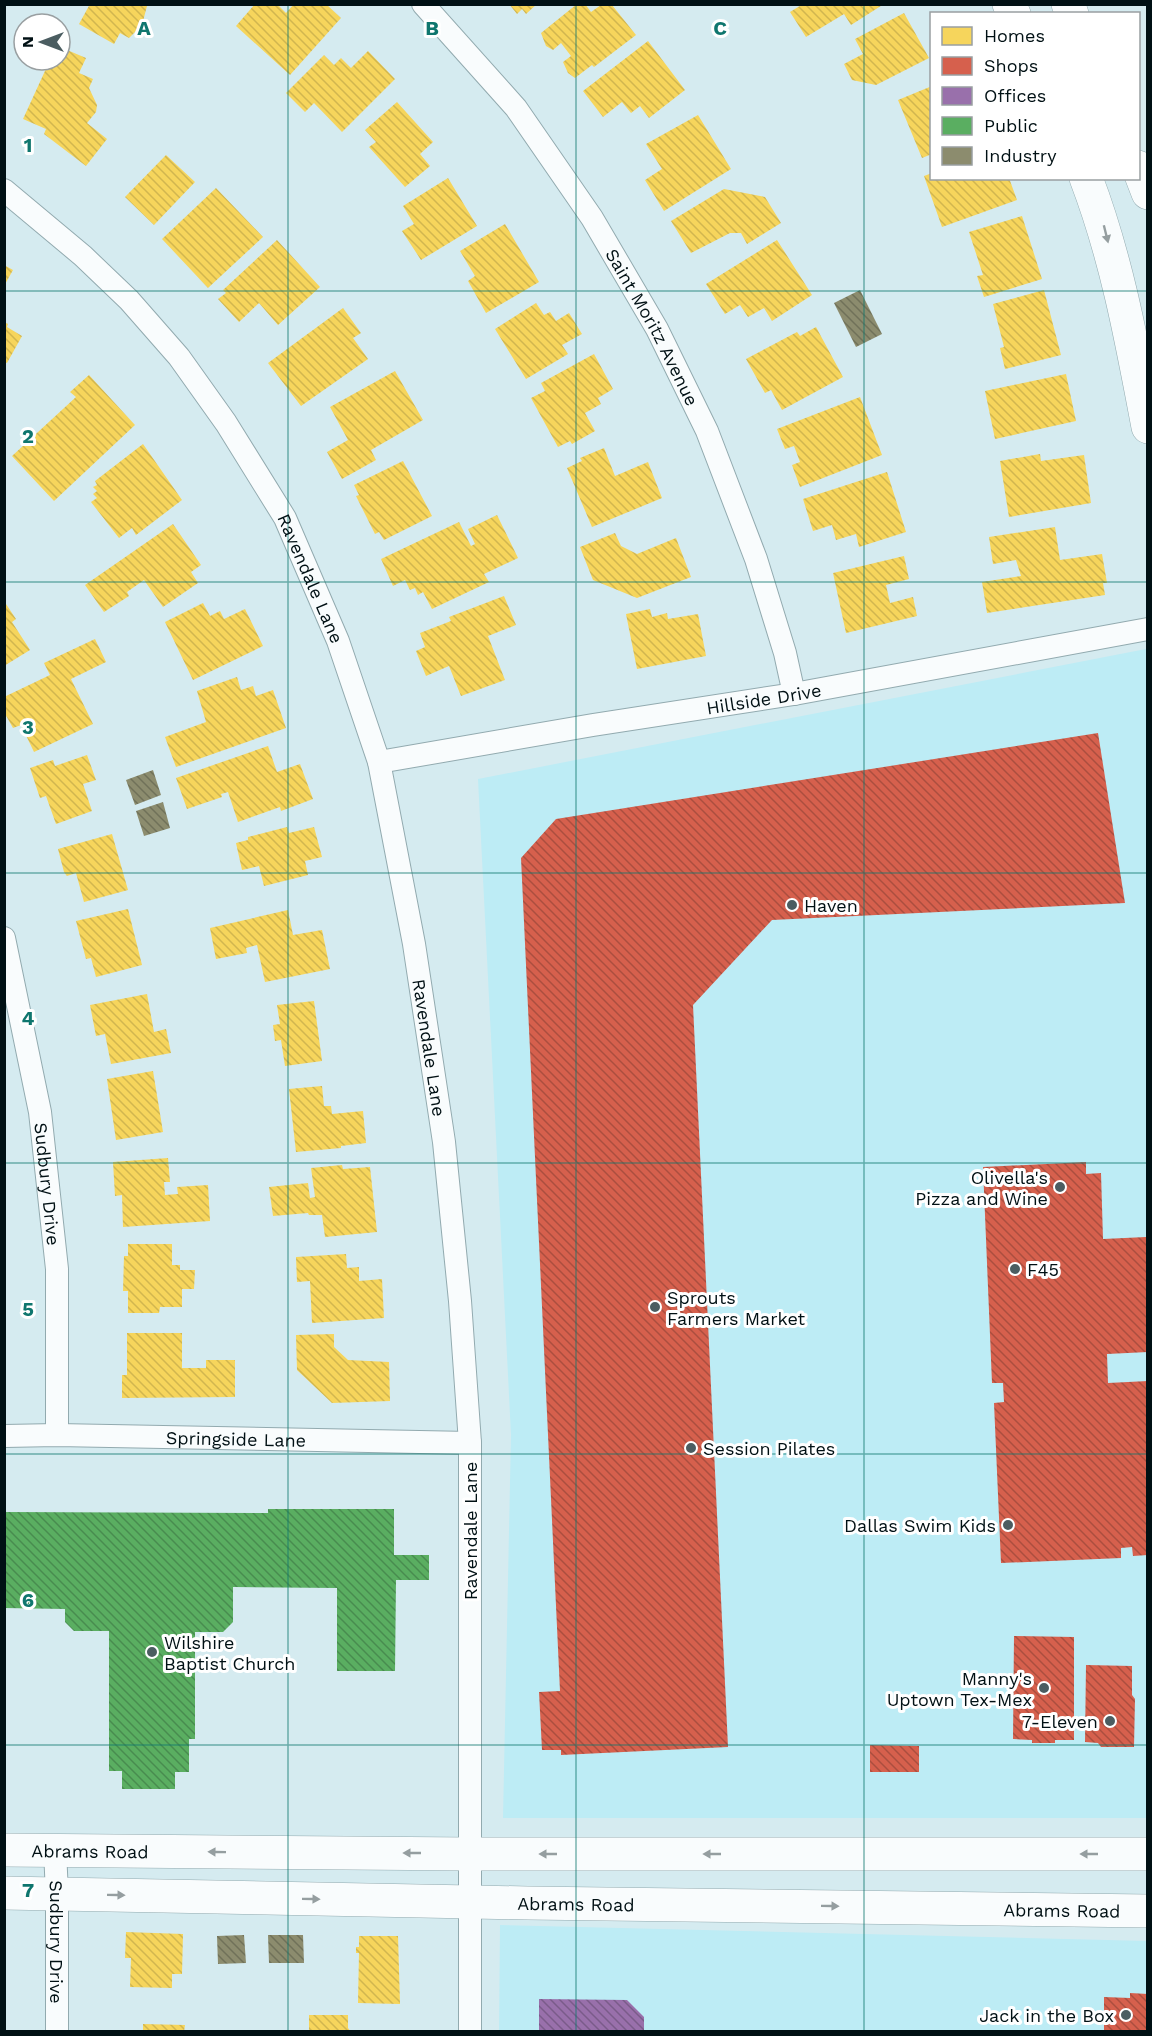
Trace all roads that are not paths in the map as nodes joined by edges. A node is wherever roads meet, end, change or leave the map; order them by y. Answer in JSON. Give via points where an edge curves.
{"nodes":[{"id":1,"x":423,"y":4,"type":"edge"},
{"id":2,"x":1140,"y":172,"type":"edge"},
{"id":3,"x":1087,"y":180,"type":"edge"},
{"id":4,"x":4,"y":190,"type":"edge"},
{"id":5,"x":1148,"y":193,"type":"edge"},
{"id":6,"x":1148,"y":427,"type":"edge"},
{"id":7,"x":1148,"y":629,"type":"edge"},
{"id":8,"x":794,"y":694,"type":"junction"},
{"id":9,"x":379,"y":762,"type":"junction"},
{"id":10,"x":4,"y":938,"type":"edge"},
{"id":11,"x":57,"y":1435,"type":"junction"},
{"id":12,"x":4,"y":1436,"type":"edge"},
{"id":13,"x":470,"y":1443,"type":"junction"},
{"id":14,"x":4,"y":1850,"type":"edge"},
{"id":15,"x":55,"y":1851,"type":"junction"},
{"id":16,"x":470,"y":1854,"type":"junction"},
{"id":17,"x":771,"y":1854,"type":"junction"},
{"id":18,"x":1148,"y":1854,"type":"edge"},
{"id":19,"x":4,"y":1893,"type":"edge"},
{"id":20,"x":57,"y":1894,"type":"junction"},
{"id":21,"x":470,"y":1902,"type":"junction"},
{"id":22,"x":772,"y":1905,"type":"junction"},
{"id":23,"x":1148,"y":1911,"type":"edge"},
{"id":24,"x":57,"y":2031,"type":"edge"},
{"id":25,"x":470,"y":2031,"type":"edge"}],
"edges":[{"from":1,"to":8,"type":"street","name":"Saint Moritz Avenue","via":[[516,108],[592,218],[657,329],[707,431],[756,559]]},
{"from":2,"to":5,"type":"main road"},
{"from":3,"to":6,"type":"main road","one_way":true,"via":[[1103,222]]},
{"from":4,"to":9,"type":"street","name":"Ravendale Lane","via":[[129,300],[179,357],[226,423],[285,518],[338,641]]},
{"from":7,"to":8,"type":"street","name":"Hillside Drive"},
{"from":8,"to":9,"type":"street","name":"Hillside Drive"},
{"from":9,"to":13,"type":"street","name":"Ravendale Lane","via":[[414,944],[444,1142]]},
{"from":10,"to":11,"type":"street","name":"Sudbury Drive","via":[[40,1112],[57,1269]]},
{"from":11,"to":12,"type":"street","name":"Springside Lane"},
{"from":11,"to":13,"type":"street","name":"Springside Lane"},
{"from":13,"to":16,"type":"street","name":"Ravendale Lane"},
{"from":14,"to":15,"type":"main road","name":"Abrams Road"},
{"from":16,"to":15,"type":"main road","name":"Abrams Road","one_way":true},
{"from":15,"to":20,"type":"street","name":"Sudbury Drive"},
{"from":17,"to":16,"type":"main road","name":"Abrams Road","one_way":true},
{"from":16,"to":21,"type":"street","name":"Ravendale Lane"},
{"from":18,"to":17,"type":"main road","name":"Abrams Road","one_way":true},
{"from":17,"to":22,"type":"main road"},
{"from":19,"to":20,"type":"main road","name":"Abrams Road"},
{"from":20,"to":21,"type":"main road","name":"Abrams Road","one_way":true},
{"from":20,"to":24,"type":"street","name":"Sudbury Drive"},
{"from":21,"to":22,"type":"main road","name":"Abrams Road"},
{"from":21,"to":25,"type":"street","name":"Ravendale Lane"},
{"from":22,"to":23,"type":"main road","name":"Abrams Road","one_way":true}]}
